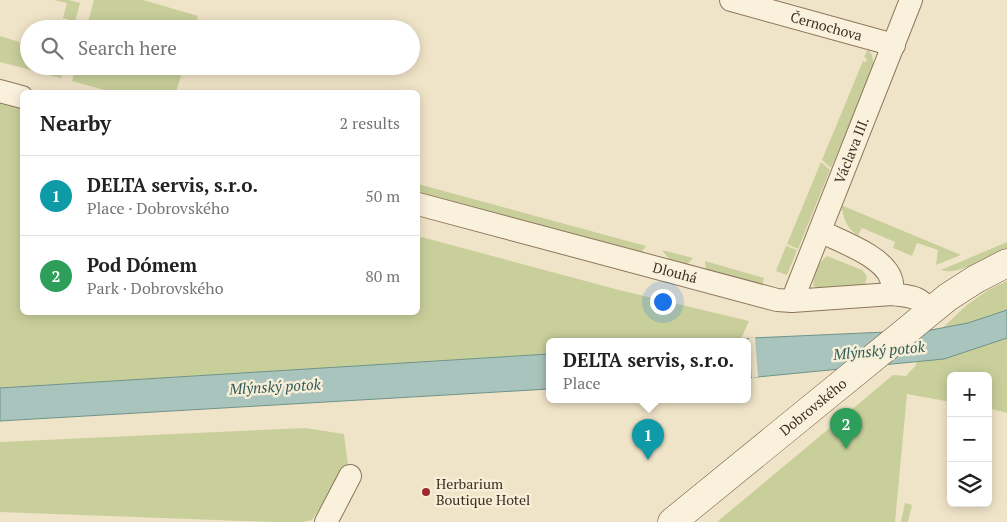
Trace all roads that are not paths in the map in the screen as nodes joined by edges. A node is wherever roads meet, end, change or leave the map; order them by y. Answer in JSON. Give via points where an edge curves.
{"nodes":[{"id":1,"x":731,"y":0,"type":"edge"},
{"id":2,"x":912,"y":0,"type":"edge"},
{"id":3,"x":894,"y":44,"type":"junction"},
{"id":4,"x":0,"y":91,"type":"edge"},
{"id":5,"x":20,"y":97,"type":"edge"},
{"id":6,"x":420,"y":205,"type":"edge"},
{"id":7,"x":820,"y":231,"type":"junction"},
{"id":8,"x":1007,"y":263,"type":"edge"},
{"id":9,"x":892,"y":294,"type":"junction"},
{"id":10,"x":792,"y":301,"type":"junction"},
{"id":11,"x":931,"y":311,"type":"junction"},
{"id":12,"x":350,"y":476,"type":"dead end"},
{"id":13,"x":326,"y":522,"type":"edge"},
{"id":14,"x":672,"y":522,"type":"edge"}],
"edges":[{"from":1,"to":3,"type":"street","name":"Černochova"},
{"from":2,"to":3,"type":"street","name":"Václava III."},
{"from":3,"to":7,"type":"street","name":"Václava III."},
{"from":4,"to":5,"type":"street"},
{"from":6,"to":10,"type":"street","name":"Dlouhá","via":[[763,297]]},
{"from":7,"to":9,"type":"street","via":[[871,256],[884,267],[892,279]]},
{"from":7,"to":10,"type":"street","name":"Václava III."},
{"from":8,"to":11,"type":"main road","name":"Dobrovského","via":[[976,279]]},
{"from":9,"to":10,"type":"street","name":"Dlouhá"},
{"from":9,"to":11,"type":"street","name":"Dlouhá","via":[[918,298]]},
{"from":11,"to":14,"type":"main road","name":"Dobrovského"},
{"from":12,"to":13,"type":"street"}]}
